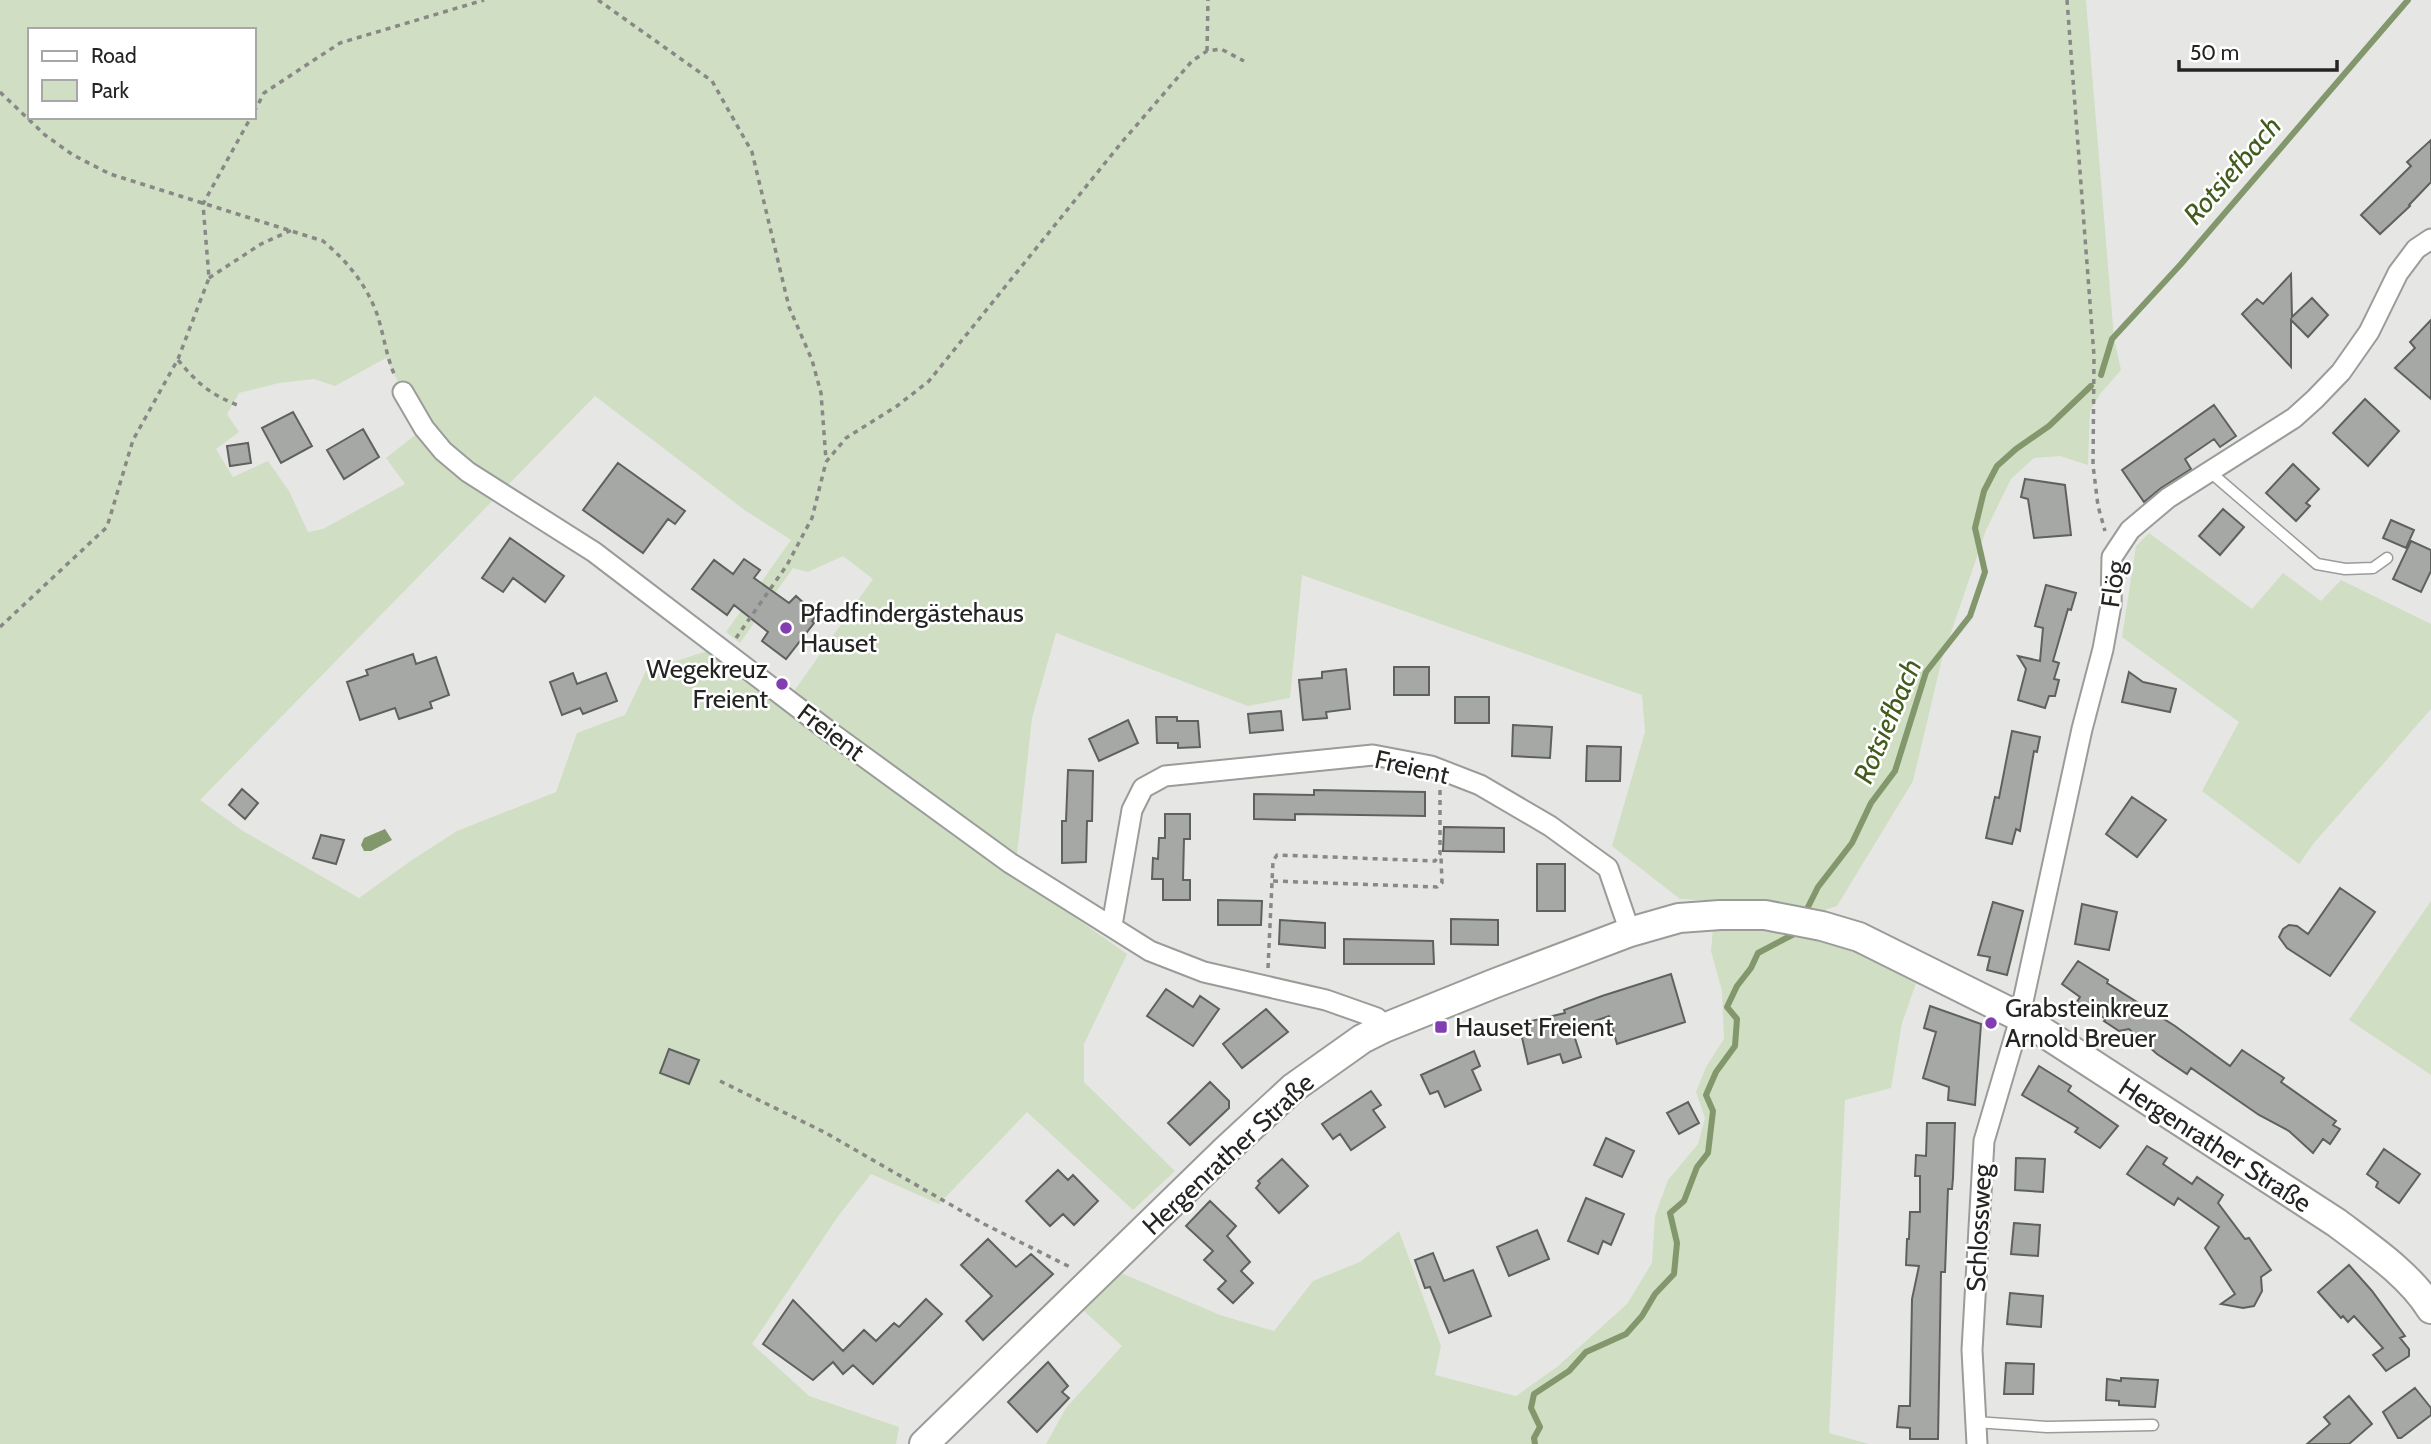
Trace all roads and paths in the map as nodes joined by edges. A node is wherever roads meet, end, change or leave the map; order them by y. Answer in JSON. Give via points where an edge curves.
{"nodes":[{"id":1,"x":484,"y":0,"type":"edge"},
{"id":2,"x":598,"y":0,"type":"edge"},
{"id":3,"x":1208,"y":0,"type":"edge"},
{"id":4,"x":2067,"y":0,"type":"edge"},
{"id":5,"x":1208,"y":51,"type":"junction"},
{"id":6,"x":1244,"y":61,"type":"dead end"},
{"id":7,"x":0,"y":92,"type":"edge"},
{"id":8,"x":256,"y":108,"type":"edge"},
{"id":9,"x":28,"y":119,"type":"edge"},
{"id":10,"x":28,"y":119,"type":"edge"},
{"id":11,"x":250,"y":119,"type":"edge"},
{"id":12,"x":203,"y":204,"type":"junction"},
{"id":13,"x":293,"y":230,"type":"junction"},
{"id":14,"x":2431,"y":239,"type":"edge"},
{"id":15,"x":209,"y":278,"type":"junction"},
{"id":16,"x":178,"y":359,"type":"junction"},
{"id":17,"x":403,"y":392,"type":"joint"},
{"id":18,"x":240,"y":406,"type":"dead end"},
{"id":19,"x":826,"y":462,"type":"junction"},
{"id":20,"x":2209,"y":471,"type":"junction"},
{"id":21,"x":2112,"y":557,"type":"junction"},
{"id":22,"x":2387,"y":558,"type":"dead end"},
{"id":23,"x":0,"y":627,"type":"edge"},
{"id":24,"x":727,"y":651,"type":"junction"},
{"id":25,"x":1440,"y":770,"type":"junction"},
{"id":26,"x":1440,"y":854,"type":"junction"},
{"id":27,"x":1273,"y":881,"type":"junction"},
{"id":28,"x":1112,"y":925,"type":"junction"},
{"id":29,"x":1630,"y":932,"type":"junction"},
{"id":30,"x":1265,"y":986,"type":"junction"},
{"id":31,"x":2020,"y":1017,"type":"junction"},
{"id":32,"x":1384,"y":1028,"type":"junction"},
{"id":33,"x":720,"y":1081,"type":"dead end"},
{"id":34,"x":1092,"y":1282,"type":"junction"},
{"id":35,"x":2431,"y":1309,"type":"edge"},
{"id":36,"x":1974,"y":1422,"type":"junction"},
{"id":37,"x":2153,"y":1425,"type":"dead end"},
{"id":38,"x":925,"y":1444,"type":"edge"},
{"id":39,"x":1977,"y":1444,"type":"edge"}],
"edges":[{"from":1,"to":8,"type":"path","via":[[340,43],[264,93]]},
{"from":2,"to":19,"type":"path","via":[[712,81],[752,152],[789,307],[821,393]]},
{"from":3,"to":5,"type":"path"},
{"from":4,"to":21,"type":"path","via":[[2094,356],[2093,465]]},
{"from":5,"to":6,"type":"path","via":[[1221,49]]},
{"from":5,"to":19,"type":"path","via":[[1192,61],[1122,142],[929,381],[846,438]]},
{"from":7,"to":9,"type":"path"},
{"from":10,"to":12,"type":"path","via":[[73,155],[110,174]]},
{"from":11,"to":12,"type":"path"},
{"from":12,"to":13,"type":"path"},
{"from":12,"to":15,"type":"path"},
{"from":13,"to":15,"type":"path","via":[[261,244]]},
{"from":13,"to":17,"type":"path","via":[[323,241],[363,284]]},
{"from":14,"to":20,"type":"street","name":"Flög","via":[[2416,249],[2398,273],[2369,331],[2341,372],[2294,418]]},
{"from":15,"to":16,"type":"path"},
{"from":16,"to":18,"type":"path","via":[[198,384]]},
{"from":16,"to":23,"type":"path","via":[[134,440],[107,527]]},
{"from":17,"to":24,"type":"street","name":"Freient","via":[[424,428],[468,472],[594,552]]},
{"from":19,"to":24,"type":"path","via":[[812,518],[787,565]]},
{"from":20,"to":21,"type":"street","name":"Flög","via":[[2130,530]]},
{"from":20,"to":22,"type":"lane","via":[[2317,564],[2373,568]]},
{"from":21,"to":31,"type":"street","name":"Flög","via":[[2111,605],[2103,649]]},
{"from":24,"to":28,"type":"street","name":"Freient","via":[[1010,863]]},
{"from":25,"to":26,"type":"path"},
{"from":25,"to":28,"type":"street","name":"Freient","via":[[1373,755],[1165,776],[1143,788],[1132,810]]},
{"from":25,"to":29,"type":"street","name":"Freient","via":[[1480,785],[1550,826],[1608,868]]},
{"from":26,"to":27,"type":"path","via":[[1435,861],[1277,855]]},
{"from":26,"to":27,"type":"path","via":[[1442,883],[1437,887]]},
{"from":27,"to":30,"type":"path"},
{"from":28,"to":30,"type":"street","name":"Freient","via":[[1150,951],[1204,972]]},
{"from":29,"to":31,"type":"street","name":"Hergenrather Straße","via":[[1679,918],[1720,915],[1765,915],[1822,926],[1859,937]]},
{"from":29,"to":32,"type":"street","name":"Hergenrather Straße"},
{"from":30,"to":32,"type":"street","name":"Freient","via":[[1326,1000],[1377,1018]]},
{"from":31,"to":35,"type":"street","name":"Hergenrather Straße","via":[[2337,1223],[2413,1285]]},
{"from":31,"to":36,"type":"street","name":"Schlossweg","via":[[1984,1141],[1972,1350]]},
{"from":32,"to":34,"type":"street","name":"Hergenrather Straße","via":[[1293,1088]]},
{"from":33,"to":34,"type":"path","via":[[825,1133]]},
{"from":34,"to":38,"type":"street","name":"Hergenrather Straße"},
{"from":36,"to":37,"type":"lane","via":[[2047,1427]]},
{"from":36,"to":39,"type":"street","name":"Schlossweg"}]}
